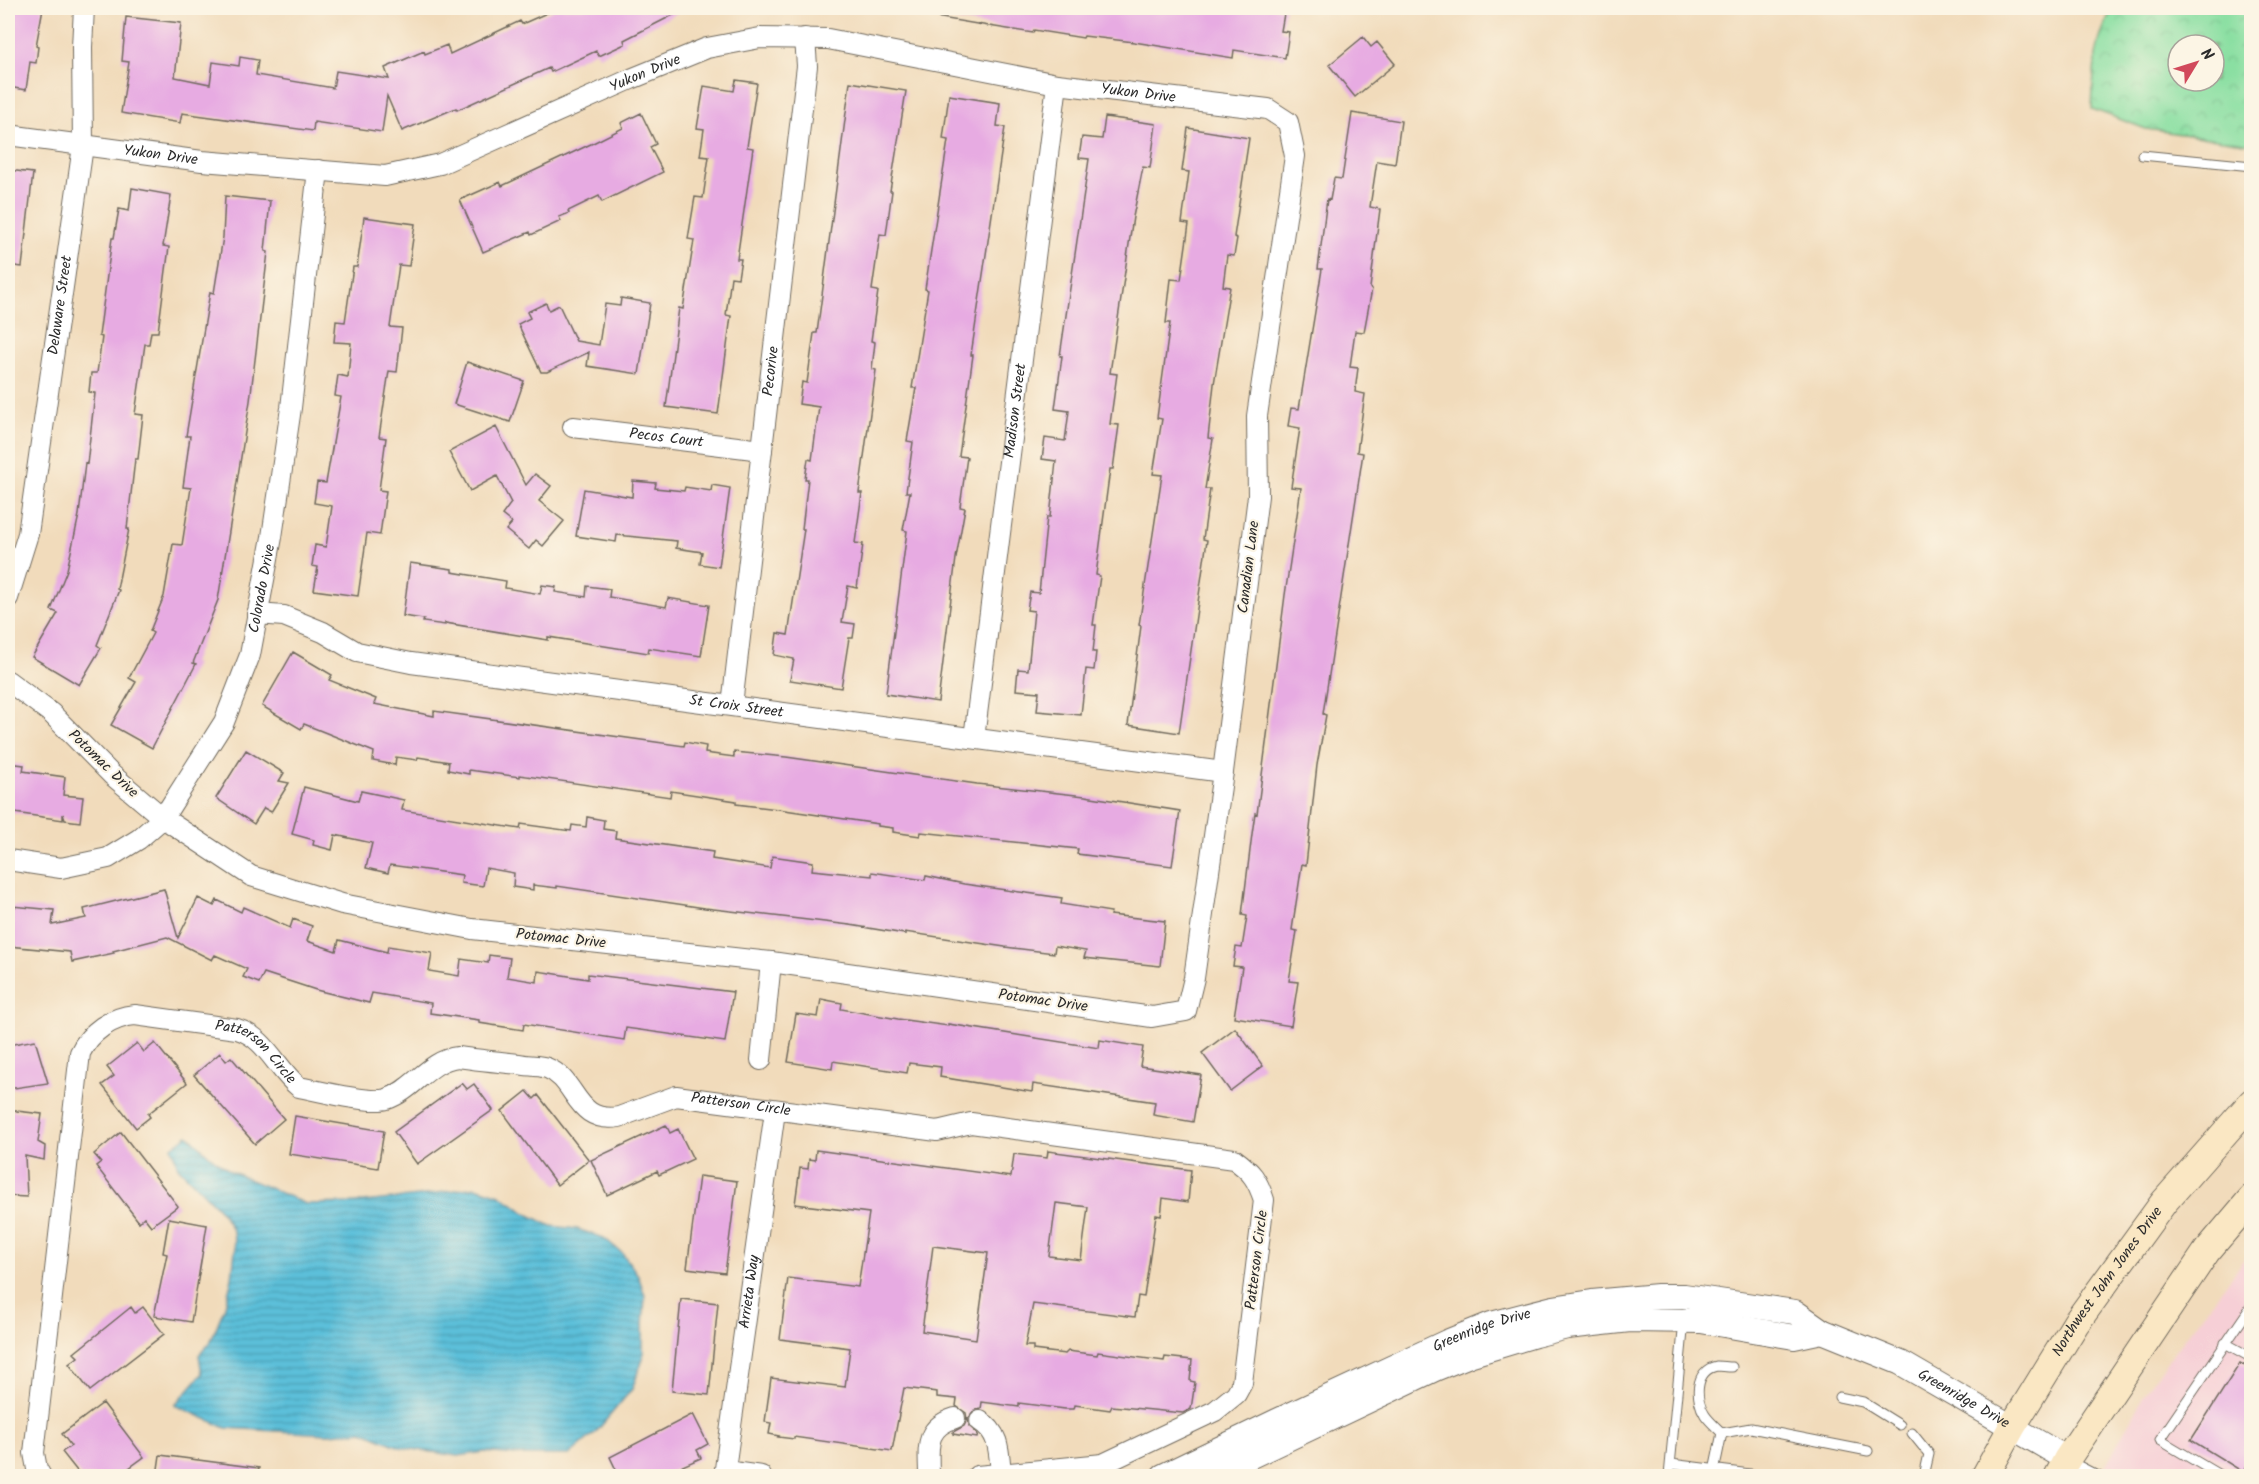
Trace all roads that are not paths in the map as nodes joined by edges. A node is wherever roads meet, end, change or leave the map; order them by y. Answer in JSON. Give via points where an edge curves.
{"nodes":[{"id":1,"x":84,"y":8,"type":"edge"},
{"id":2,"x":805,"y":38,"type":"junction"},
{"id":3,"x":1057,"y":84,"type":"junction"},
{"id":4,"x":1288,"y":123,"type":"joint"},
{"id":5,"x":8,"y":135,"type":"edge"},
{"id":6,"x":83,"y":146,"type":"junction"},
{"id":7,"x":2142,"y":154,"type":"dead end"},
{"id":8,"x":2252,"y":166,"type":"edge"},
{"id":9,"x":318,"y":170,"type":"junction"},
{"id":10,"x":573,"y":427,"type":"dead end"},
{"id":11,"x":762,"y":450,"type":"junction"},
{"id":12,"x":8,"y":598,"type":"edge"},
{"id":13,"x":257,"y":614,"type":"junction"},
{"id":14,"x":8,"y":681,"type":"edge"},
{"id":15,"x":732,"y":705,"type":"junction"},
{"id":16,"x":974,"y":738,"type":"junction"},
{"id":17,"x":1223,"y":772,"type":"junction"},
{"id":18,"x":163,"y":818,"type":"junction"},
{"id":19,"x":8,"y":860,"type":"edge"},
{"id":20,"x":771,"y":962,"type":"junction"},
{"id":21,"x":1186,"y":1011,"type":"joint"},
{"id":22,"x":761,"y":1060,"type":"dead end"},
{"id":23,"x":2252,"y":1102,"type":"edge"},
{"id":24,"x":775,"y":1111,"type":"junction"},
{"id":25,"x":2252,"y":1198,"type":"edge"},
{"id":26,"x":1684,"y":1296,"type":"junction"},
{"id":27,"x":2250,"y":1312,"type":"edge"},
{"id":28,"x":1684,"y":1320,"type":"junction"},
{"id":29,"x":1822,"y":1331,"type":"junction"},
{"id":30,"x":2225,"y":1343,"type":"junction"},
{"id":31,"x":2252,"y":1358,"type":"edge"},
{"id":32,"x":1732,"y":1367,"type":"dead end"},
{"id":33,"x":1839,"y":1397,"type":"dead end"},
{"id":34,"x":955,"y":1418,"type":"dead end"},
{"id":35,"x":980,"y":1421,"type":"dead end"},
{"id":36,"x":1900,"y":1425,"type":"dead end"},
{"id":37,"x":2012,"y":1427,"type":"junction"},
{"id":38,"x":1722,"y":1433,"type":"junction"},
{"id":39,"x":1912,"y":1433,"type":"dead end"},
{"id":40,"x":1868,"y":1450,"type":"dead end"},
{"id":41,"x":1671,"y":1464,"type":"junction"},
{"id":42,"x":2062,"y":1468,"type":"edge"},
{"id":43,"x":1714,"y":1473,"type":"edge"},
{"id":44,"x":725,"y":1474,"type":"edge"},
{"id":45,"x":1001,"y":1474,"type":"junction"},
{"id":46,"x":41,"y":1476,"type":"edge"},
{"id":47,"x":761,"y":1476,"type":"edge"},
{"id":48,"x":929,"y":1476,"type":"edge"},
{"id":49,"x":977,"y":1476,"type":"edge"},
{"id":50,"x":1163,"y":1476,"type":"edge"},
{"id":51,"x":1209,"y":1476,"type":"edge"},
{"id":52,"x":1669,"y":1476,"type":"edge"},
{"id":53,"x":1766,"y":1476,"type":"edge"},
{"id":54,"x":1924,"y":1476,"type":"edge"},
{"id":55,"x":1985,"y":1476,"type":"edge"},
{"id":56,"x":2098,"y":1476,"type":"edge"},
{"id":57,"x":2221,"y":1476,"type":"edge"}],
"edges":[{"from":1,"to":6,"type":"street","name":"Delaware Street"},
{"from":2,"to":3,"type":"street","name":"Yukon Drive","via":[[828,39]]},
{"from":2,"to":9,"type":"street","name":"Yukon Drive","via":[[760,38],[706,48],[440,164],[385,176]]},
{"from":2,"to":11,"type":"street","name":"Pecorive","via":[[807,66]]},
{"from":3,"to":4,"type":"street","name":"Yukon Drive","via":[[1268,109]]},
{"from":3,"to":16,"type":"street","name":"Madison Street"},
{"from":4,"to":17,"type":"street","name":"Canadian Lane","via":[[1295,156],[1257,416],[1258,496]]},
{"from":5,"to":6,"type":"street","name":"Yukon Drive"},
{"from":6,"to":9,"type":"street","name":"Yukon Drive"},
{"from":6,"to":12,"type":"street","name":"Delaware Street","via":[[28,534]]},
{"from":7,"to":8,"type":"lane"},
{"from":9,"to":13,"type":"street","name":"Colorado Drive","via":[[291,408]]},
{"from":10,"to":11,"type":"street","name":"Pecos Court"},
{"from":11,"to":15,"type":"street","name":"Pecorive"},
{"from":13,"to":15,"type":"street","name":"St Croix Street","via":[[284,616],[324,632],[357,652],[411,663]]},
{"from":13,"to":18,"type":"street","name":"Colorado Drive","via":[[250,655],[224,723]]},
{"from":14,"to":18,"type":"street","name":"Potomac Drive","via":[[51,713],[112,775]]},
{"from":15,"to":16,"type":"street","name":"St Croix Street"},
{"from":16,"to":17,"type":"street","name":"St Croix Street"},
{"from":17,"to":21,"type":"street","name":"Canadian Lane"},
{"from":18,"to":19,"type":"street","name":"Colorado Drive","via":[[108,858],[61,868]]},
{"from":18,"to":20,"type":"street","name":"Potomac Drive","via":[[251,876],[342,904],[472,928]]},
{"from":20,"to":21,"type":"street","name":"Potomac Drive","via":[[1152,1017]]},
{"from":20,"to":22,"type":"street"},
{"from":23,"to":37,"type":"main road","name":"Northwest John Jones Drive","via":[[2157,1211],[2076,1323]]},
{"from":24,"to":44,"type":"street","name":"Arrieta Way"},
{"from":24,"to":45,"type":"street","name":"Patterson Circle","via":[[937,1131],[971,1123],[1234,1159],[1255,1178],[1264,1200],[1242,1383],[1236,1394],[1215,1411],[1103,1464]]},
{"from":24,"to":46,"type":"street","name":"Patterson Circle","via":[[676,1096],[610,1119],[588,1112],[559,1075],[546,1068],[458,1057],[446,1058],[398,1093],[378,1101],[300,1087],[249,1032],[135,1015],[111,1021],[86,1042],[80,1053],[34,1453]]},
{"from":25,"to":42,"type":"main road","via":[[2207,1251]]},
{"from":26,"to":28,"type":"lane"},
{"from":26,"to":29,"type":"street","name":"Greenridge Drive","via":[[1796,1312]]},
{"from":26,"to":50,"type":"street","name":"Greenridge Drive","via":[[1593,1302],[1491,1324]]},
{"from":27,"to":30,"type":"lane"},
{"from":28,"to":29,"type":"street","name":"Greenridge Drive","via":[[1794,1338]]},
{"from":28,"to":41,"type":"lane"},
{"from":28,"to":51,"type":"street","name":"Greenridge Drive","via":[[1630,1320],[1567,1327],[1472,1354]]},
{"from":29,"to":37,"type":"street","name":"Greenridge Drive","via":[[1901,1363]]},
{"from":30,"to":31,"type":"lane"},
{"from":30,"to":57,"type":"lane","via":[[2160,1440]]},
{"from":32,"to":38,"type":"lane","via":[[1716,1366],[1704,1373],[1698,1387],[1699,1403]]},
{"from":33,"to":36,"type":"lane","via":[[1863,1402]]},
{"from":34,"to":48,"type":"street","via":[[940,1425],[929,1439]]},
{"from":35,"to":45,"type":"street","via":[[993,1432],[999,1444]]},
{"from":37,"to":42,"type":"street","name":"Greenridge Drive"},
{"from":37,"to":55,"type":"main road","name":"Northwest John Jones Drive"},
{"from":38,"to":40,"type":"lane","via":[[1751,1428]]},
{"from":38,"to":43,"type":"lane"},
{"from":39,"to":54,"type":"lane","via":[[1929,1454]]},
{"from":41,"to":43,"type":"lane"},
{"from":41,"to":52,"type":"lane"},
{"from":42,"to":56,"type":"lane"},
{"from":43,"to":53,"type":"lane"},
{"from":44,"to":47,"type":"street"},
{"from":45,"to":49,"type":"street","name":"Patterson Circle"}]}
